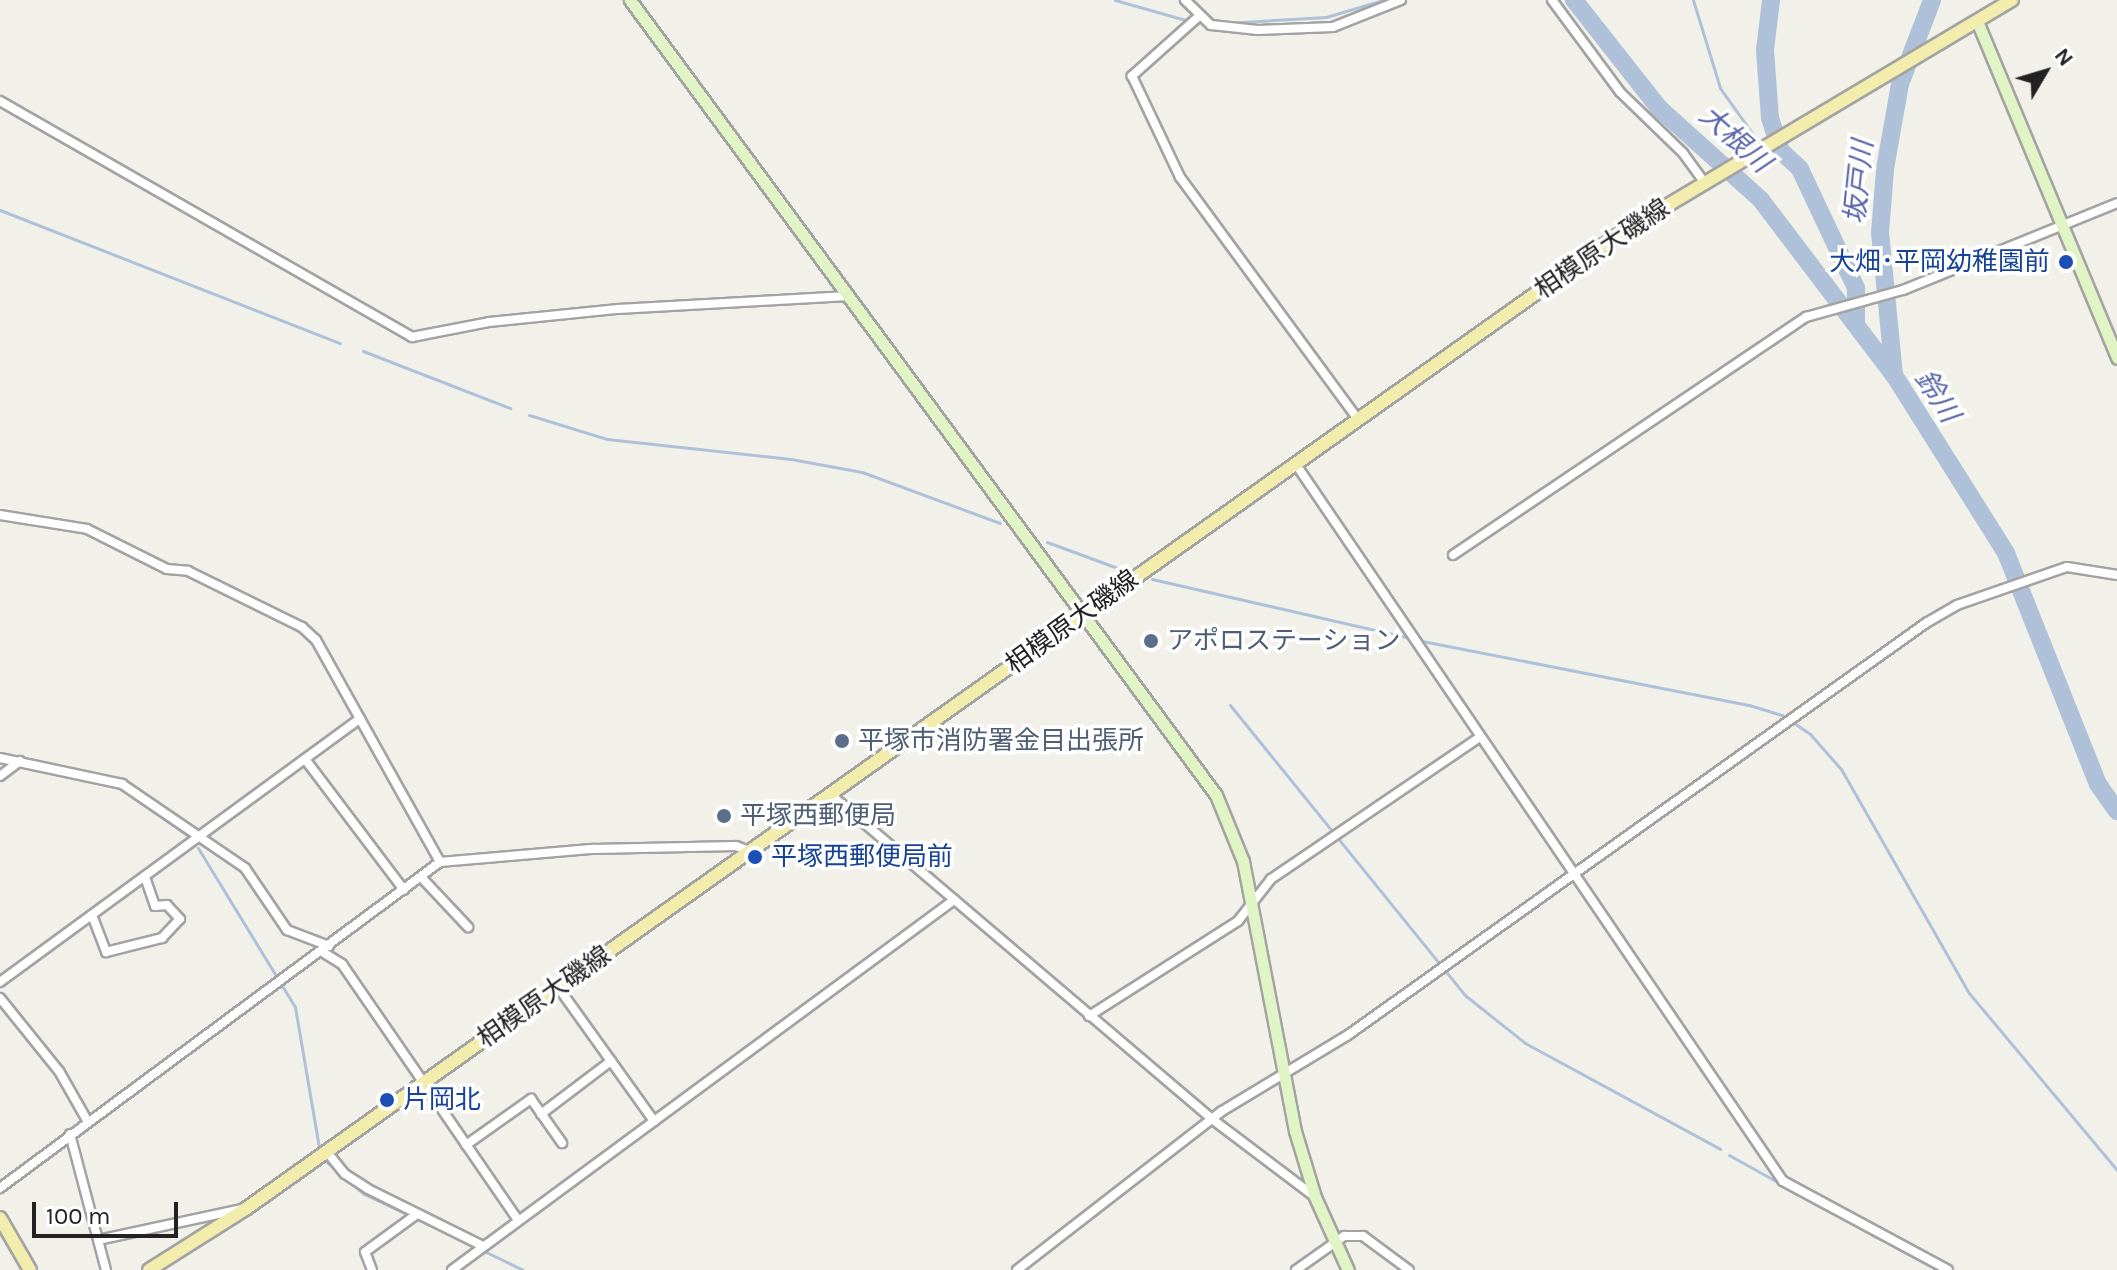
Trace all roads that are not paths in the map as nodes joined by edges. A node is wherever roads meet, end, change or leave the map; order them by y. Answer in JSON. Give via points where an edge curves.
{"nodes":[{"id":1,"x":630,"y":0,"type":"edge"},
{"id":2,"x":1185,"y":0,"type":"edge"},
{"id":3,"x":1401,"y":0,"type":"edge"},
{"id":4,"x":1552,"y":0,"type":"edge"},
{"id":5,"x":2012,"y":0,"type":"edge"},
{"id":6,"x":1198,"y":17,"type":"junction"},
{"id":7,"x":1977,"y":21,"type":"junction"},
{"id":8,"x":0,"y":101,"type":"edge"},
{"id":9,"x":1705,"y":180,"type":"junction"},
{"id":10,"x":2117,"y":203,"type":"edge"},
{"id":11,"x":2063,"y":226,"type":"junction"},
{"id":12,"x":849,"y":296,"type":"junction"},
{"id":13,"x":2117,"y":358,"type":"edge"},
{"id":14,"x":1358,"y":419,"type":"junction"},
{"id":15,"x":1295,"y":463,"type":"junction"},
{"id":16,"x":0,"y":515,"type":"edge"},
{"id":17,"x":1453,"y":555,"type":"dead end"},
{"id":18,"x":2117,"y":575,"type":"edge"},
{"id":19,"x":1083,"y":613,"type":"junction"},
{"id":20,"x":360,"y":719,"type":"junction"},
{"id":21,"x":1480,"y":737,"type":"junction"},
{"id":22,"x":0,"y":758,"type":"edge"},
{"id":23,"x":305,"y":759,"type":"junction"},
{"id":24,"x":20,"y":761,"type":"junction"},
{"id":25,"x":0,"y":776,"type":"edge"},
{"id":26,"x":830,"y":794,"type":"junction"},
{"id":27,"x":198,"y":838,"type":"junction"},
{"id":28,"x":749,"y":851,"type":"junction"},
{"id":29,"x":440,"y":862,"type":"junction"},
{"id":30,"x":1574,"y":873,"type":"junction"},
{"id":31,"x":145,"y":877,"type":"junction"},
{"id":32,"x":421,"y":877,"type":"junction"},
{"id":33,"x":404,"y":890,"type":"junction"},
{"id":34,"x":954,"y":900,"type":"junction"},
{"id":35,"x":1251,"y":903,"type":"junction"},
{"id":36,"x":92,"y":915,"type":"junction"},
{"id":37,"x":468,"y":927,"type":"dead end"},
{"id":38,"x":325,"y":948,"type":"junction"},
{"id":39,"x":0,"y":982,"type":"edge"},
{"id":40,"x":558,"y":987,"type":"junction"},
{"id":41,"x":0,"y":998,"type":"edge"},
{"id":42,"x":1089,"y":1016,"type":"junction"},
{"id":43,"x":611,"y":1061,"type":"junction"},
{"id":44,"x":1284,"y":1073,"type":"junction"},
{"id":45,"x":423,"y":1083,"type":"junction"},
{"id":46,"x":541,"y":1114,"type":"junction"},
{"id":47,"x":1212,"y":1119,"type":"junction"},
{"id":48,"x":654,"y":1121,"type":"junction"},
{"id":49,"x":88,"y":1122,"type":"junction"},
{"id":50,"x":70,"y":1134,"type":"junction"},
{"id":51,"x":562,"y":1143,"type":"dead end"},
{"id":52,"x":466,"y":1145,"type":"junction"},
{"id":53,"x":327,"y":1152,"type":"junction"},
{"id":54,"x":0,"y":1188,"type":"edge"},
{"id":55,"x":1315,"y":1197,"type":"junction"},
{"id":56,"x":247,"y":1208,"type":"junction"},
{"id":57,"x":414,"y":1217,"type":"junction"},
{"id":58,"x":0,"y":1218,"type":"edge"},
{"id":59,"x":518,"y":1220,"type":"junction"},
{"id":60,"x":98,"y":1240,"type":"junction"},
{"id":61,"x":1335,"y":1242,"type":"junction"},
{"id":62,"x":483,"y":1246,"type":"junction"},
{"id":63,"x":30,"y":1270,"type":"edge"},
{"id":64,"x":106,"y":1270,"type":"edge"},
{"id":65,"x":149,"y":1270,"type":"edge"},
{"id":66,"x":372,"y":1270,"type":"edge"},
{"id":67,"x":452,"y":1270,"type":"edge"},
{"id":68,"x":1017,"y":1270,"type":"edge"},
{"id":69,"x":1296,"y":1270,"type":"edge"},
{"id":70,"x":1348,"y":1270,"type":"edge"},
{"id":71,"x":1409,"y":1270,"type":"edge"},
{"id":72,"x":1948,"y":1270,"type":"edge"}],
"edges":[{"from":1,"to":12,"type":"street"},
{"from":2,"to":6,"type":"street"},
{"from":3,"to":6,"type":"street","via":[[1333,27],[1225,28]]},
{"from":4,"to":9,"type":"street","via":[[1620,92]]},
{"from":5,"to":7,"type":"main road","name":"相模原大磯線"},
{"from":6,"to":14,"type":"street","via":[[1132,76],[1180,177]]},
{"from":7,"to":9,"type":"main road","name":"相模原大磯線"},
{"from":7,"to":11,"type":"street"},
{"from":8,"to":12,"type":"street","via":[[412,337],[489,322],[618,309]]},
{"from":9,"to":14,"type":"main road","name":"相模原大磯線"},
{"from":10,"to":11,"type":"street"},
{"from":11,"to":13,"type":"street"},
{"from":11,"to":17,"type":"street","via":[[1906,288],[1813,313]]},
{"from":12,"to":19,"type":"street"},
{"from":14,"to":15,"type":"main road","name":"相模原大磯線"},
{"from":15,"to":19,"type":"main road","name":"相模原大磯線"},
{"from":15,"to":21,"type":"street"},
{"from":16,"to":20,"type":"street","via":[[87,529],[302,627],[316,640]]},
{"from":18,"to":30,"type":"street","via":[[2067,567],[1957,605]]},
{"from":19,"to":26,"type":"main road","name":"相模原大磯線"},
{"from":19,"to":35,"type":"street","via":[[1216,795],[1243,861]]},
{"from":20,"to":23,"type":"street"},
{"from":20,"to":29,"type":"street"},
{"from":21,"to":30,"type":"street"},
{"from":21,"to":35,"type":"street","via":[[1271,879]]},
{"from":22,"to":24,"type":"street"},
{"from":23,"to":27,"type":"street"},
{"from":23,"to":33,"type":"street"},
{"from":24,"to":25,"type":"street"},
{"from":24,"to":27,"type":"street","via":[[122,784]]},
{"from":26,"to":28,"type":"main road","name":"相模原大磯線"},
{"from":26,"to":34,"type":"street"},
{"from":27,"to":31,"type":"street"},
{"from":27,"to":38,"type":"street","via":[[245,868],[287,930]]},
{"from":28,"to":29,"type":"street","via":[[736,846],[593,849]]},
{"from":28,"to":40,"type":"main road","name":"相模原大磯線"},
{"from":29,"to":32,"type":"street"},
{"from":30,"to":44,"type":"street","via":[[1348,1035]]},
{"from":30,"to":72,"type":"street","via":[[1783,1181]]},
{"from":31,"to":36,"type":"street"},
{"from":31,"to":36,"type":"street","via":[[155,906],[167,905],[180,919],[162,938],[106,952]]},
{"from":32,"to":33,"type":"street"},
{"from":32,"to":37,"type":"street"},
{"from":33,"to":38,"type":"street"},
{"from":34,"to":42,"type":"street"},
{"from":34,"to":48,"type":"street"},
{"from":35,"to":42,"type":"street","via":[[1238,921]]},
{"from":35,"to":44,"type":"street"},
{"from":36,"to":39,"type":"street"},
{"from":38,"to":45,"type":"street","via":[[342,964]]},
{"from":38,"to":49,"type":"street"},
{"from":40,"to":43,"type":"street"},
{"from":40,"to":45,"type":"main road","name":"相模原大磯線"},
{"from":41,"to":49,"type":"street","via":[[59,1071]]},
{"from":42,"to":47,"type":"street"},
{"from":43,"to":46,"type":"street"},
{"from":43,"to":48,"type":"street"},
{"from":44,"to":47,"type":"street"},
{"from":44,"to":55,"type":"street"},
{"from":45,"to":52,"type":"street"},
{"from":45,"to":53,"type":"main road","name":"相模原大磯線"},
{"from":46,"to":51,"type":"street"},
{"from":46,"to":52,"type":"street","via":[[531,1099]]},
{"from":47,"to":55,"type":"street"},
{"from":47,"to":68,"type":"street"},
{"from":48,"to":59,"type":"street"},
{"from":49,"to":50,"type":"street"},
{"from":50,"to":54,"type":"street"},
{"from":50,"to":60,"type":"street"},
{"from":52,"to":59,"type":"street"},
{"from":53,"to":56,"type":"main road","name":"相模原大磯線"},
{"from":53,"to":57,"type":"street","via":[[345,1174]]},
{"from":55,"to":61,"type":"street"},
{"from":56,"to":60,"type":"street"},
{"from":56,"to":65,"type":"main road","name":"相模原大磯線"},
{"from":57,"to":62,"type":"street"},
{"from":57,"to":66,"type":"street","via":[[365,1252]]},
{"from":58,"to":63,"type":"main road"},
{"from":59,"to":62,"type":"street"},
{"from":60,"to":64,"type":"street"},
{"from":61,"to":69,"type":"street"},
{"from":61,"to":70,"type":"street"},
{"from":61,"to":71,"type":"street","via":[[1363,1236]]},
{"from":62,"to":67,"type":"street"}]}
